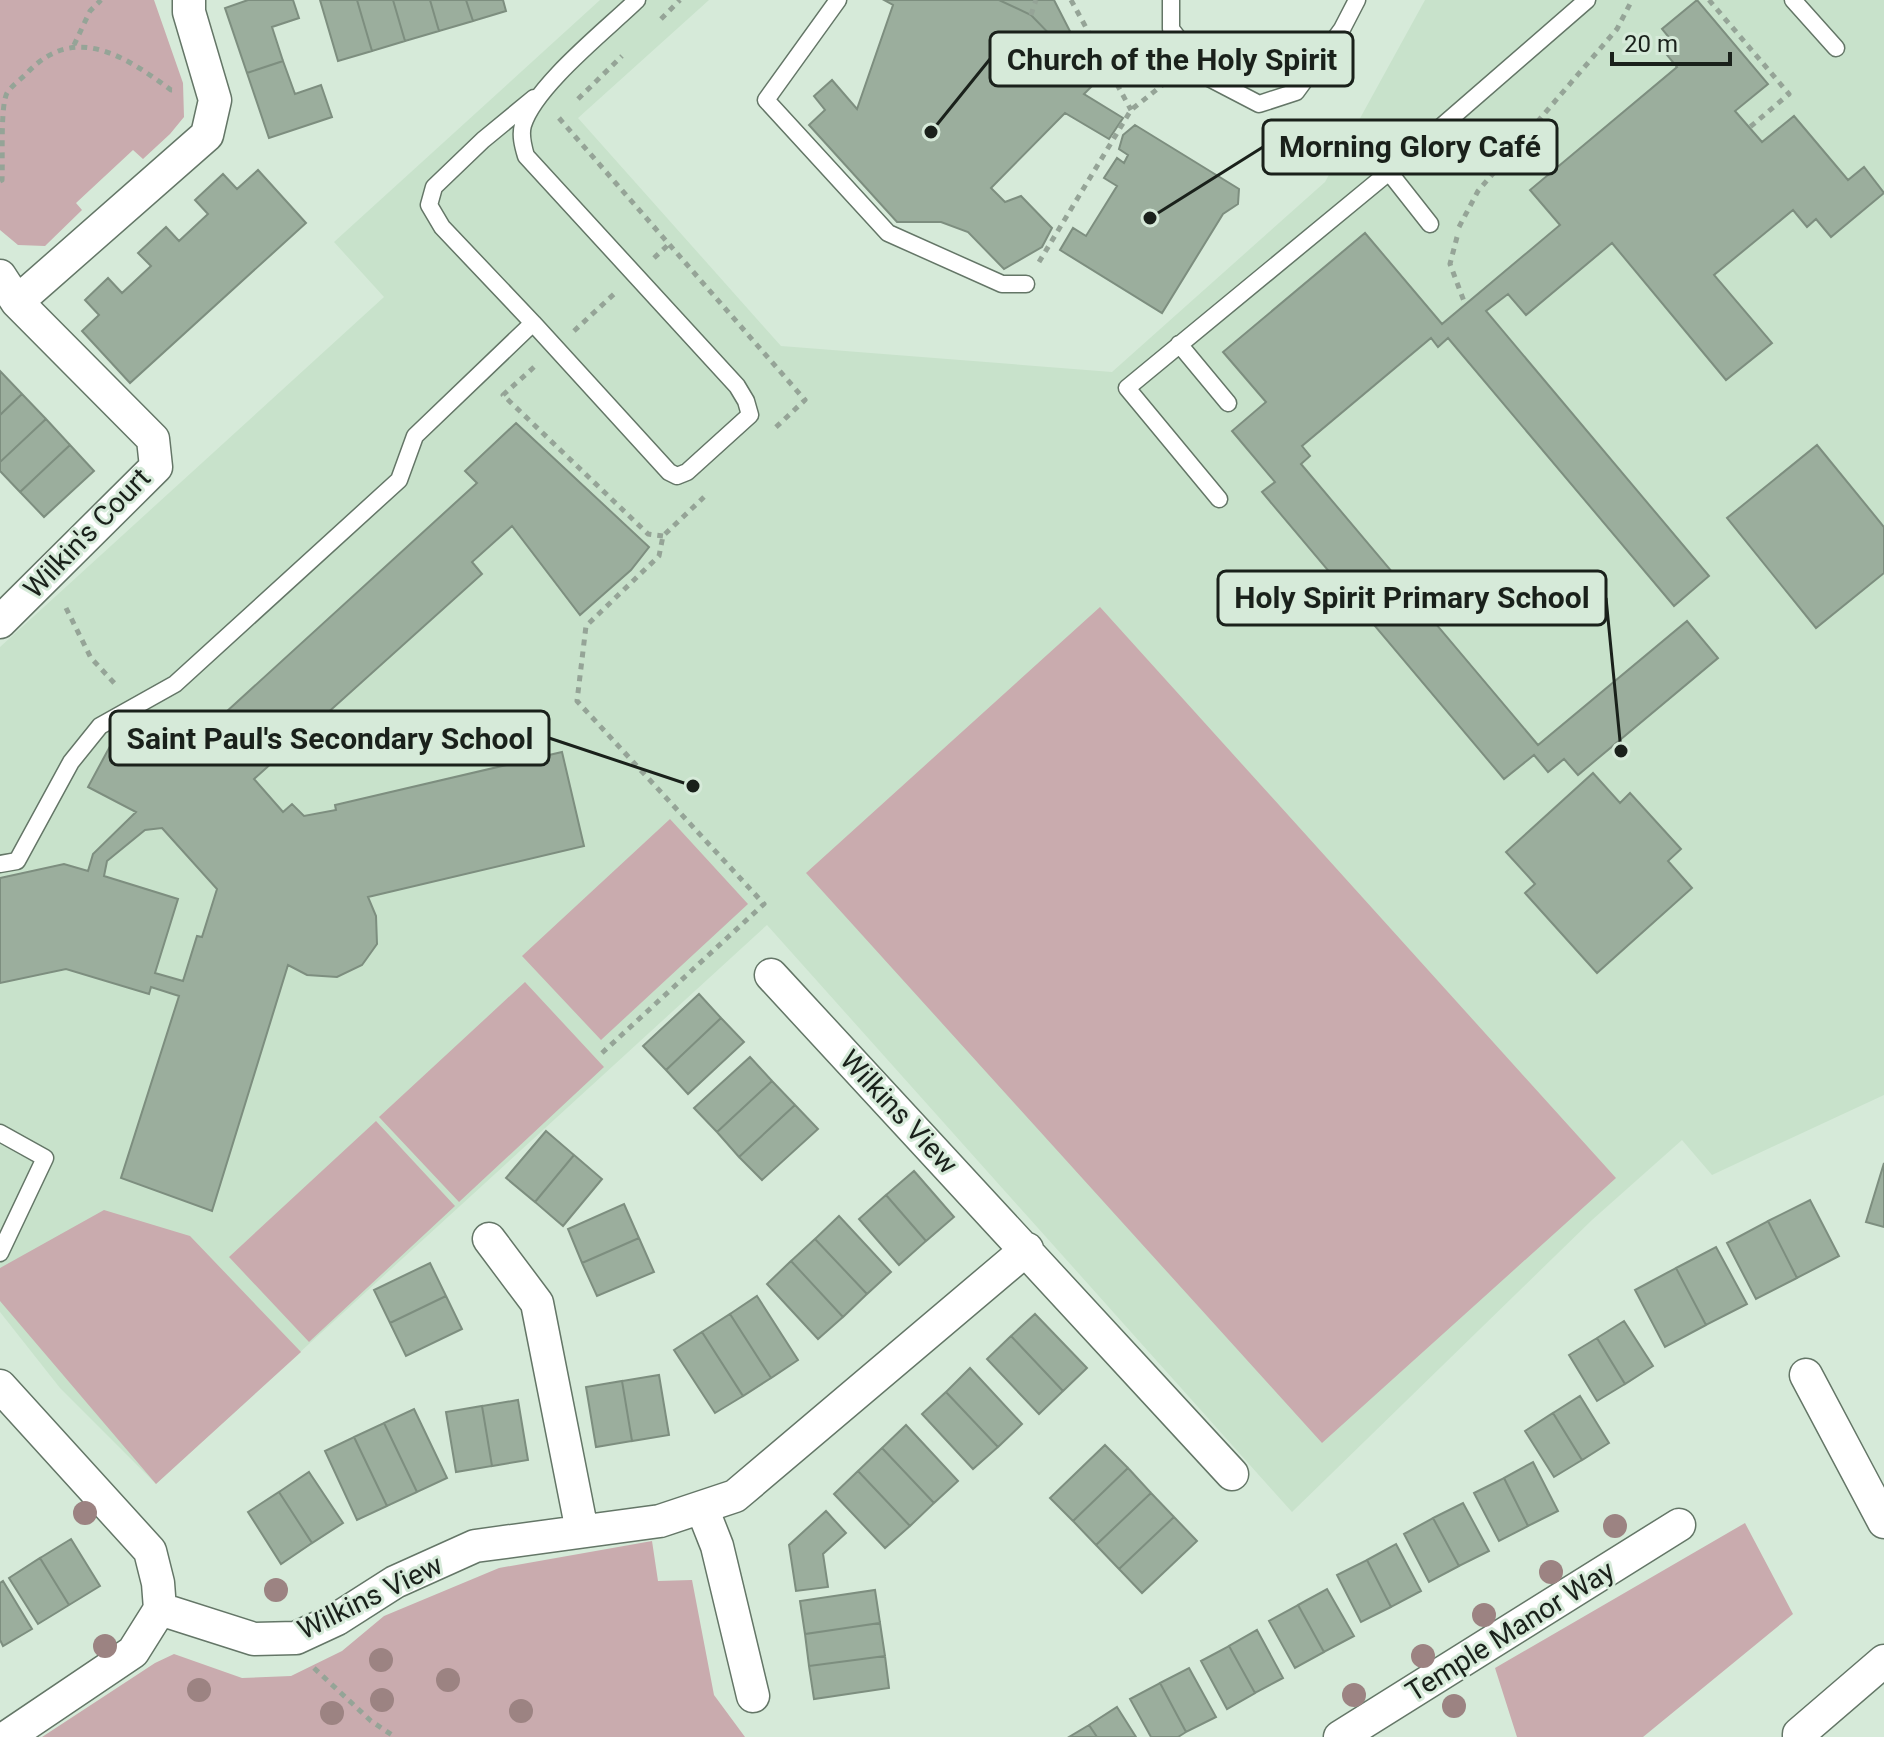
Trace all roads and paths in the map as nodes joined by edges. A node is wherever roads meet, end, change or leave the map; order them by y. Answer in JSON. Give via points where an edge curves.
{"nodes":[{"id":1,"x":101,"y":0,"type":"edge"},
{"id":2,"x":189,"y":0,"type":"edge"},
{"id":3,"x":637,"y":0,"type":"edge"},
{"id":4,"x":680,"y":0,"type":"edge"},
{"id":5,"x":838,"y":0,"type":"edge"},
{"id":6,"x":1036,"y":0,"type":"edge"},
{"id":7,"x":1071,"y":0,"type":"edge"},
{"id":8,"x":1171,"y":0,"type":"edge"},
{"id":9,"x":1357,"y":0,"type":"edge"},
{"id":10,"x":1587,"y":0,"type":"edge"},
{"id":11,"x":1632,"y":0,"type":"edge"},
{"id":12,"x":1709,"y":0,"type":"edge"},
{"id":13,"x":1793,"y":0,"type":"edge"},
{"id":14,"x":1031,"y":15,"type":"dead end"},
{"id":15,"x":658,"y":22,"type":"dead end"},
{"id":16,"x":74,"y":45,"type":"junction"},
{"id":17,"x":1836,"y":48,"type":"dead end"},
{"id":18,"x":625,"y":54,"type":"dead end"},
{"id":19,"x":1195,"y":60,"type":"junction"},
{"id":20,"x":188,"y":92,"type":"dead end"},
{"id":21,"x":537,"y":95,"type":"junction"},
{"id":22,"x":2,"y":110,"type":"edge"},
{"id":23,"x":1131,"y":110,"type":"junction"},
{"id":24,"x":1750,"y":127,"type":"dead end"},
{"id":25,"x":1389,"y":172,"type":"junction"},
{"id":26,"x":0,"y":181,"type":"edge"},
{"id":27,"x":1430,"y":224,"type":"dead end"},
{"id":28,"x":1026,"y":284,"type":"joint"},
{"id":29,"x":8,"y":289,"type":"edge"},
{"id":30,"x":1465,"y":304,"type":"dead end"},
{"id":31,"x":533,"y":323,"type":"junction"},
{"id":32,"x":1179,"y":344,"type":"junction"},
{"id":33,"x":1228,"y":403,"type":"dead end"},
{"id":34,"x":772,"y":431,"type":"dead end"},
{"id":35,"x":707,"y":494,"type":"dead end"},
{"id":36,"x":1219,"y":499,"type":"dead end"},
{"id":37,"x":44,"y":578,"type":"junction"},
{"id":38,"x":0,"y":622,"type":"edge"},
{"id":39,"x":135,"y":707,"type":"junction"},
{"id":40,"x":0,"y":864,"type":"edge"},
{"id":41,"x":771,"y":975,"type":"dead end"},
{"id":42,"x":602,"y":1053,"type":"dead end"},
{"id":43,"x":0,"y":1133,"type":"edge"},
{"id":44,"x":489,"y":1239,"type":"dead end"},
{"id":45,"x":1027,"y":1249,"type":"junction"},
{"id":46,"x":0,"y":1253,"type":"edge"},
{"id":47,"x":1806,"y":1375,"type":"dead end"},
{"id":48,"x":0,"y":1386,"type":"edge"},
{"id":49,"x":1232,"y":1474,"type":"dead end"},
{"id":50,"x":702,"y":1508,"type":"junction"},
{"id":51,"x":1884,"y":1522,"type":"edge"},
{"id":52,"x":1679,"y":1525,"type":"dead end"},
{"id":53,"x":582,"y":1531,"type":"junction"},
{"id":54,"x":160,"y":1609,"type":"junction"},
{"id":55,"x":1884,"y":1661,"type":"edge"},
{"id":56,"x":753,"y":1696,"type":"dead end"},
{"id":57,"x":7,"y":1737,"type":"edge"},
{"id":58,"x":1340,"y":1737,"type":"edge"},
{"id":59,"x":1799,"y":1737,"type":"edge"}],
"edges":[{"from":1,"to":16,"type":"path"},
{"from":2,"to":29,"type":"street","name":"Wilkin's Court","via":[[215,100],[207,135]]},
{"from":3,"to":21,"type":"lane"},
{"from":4,"to":15,"type":"path"},
{"from":5,"to":28,"type":"lane","via":[[766,100],[888,233],[1002,284]]},
{"from":6,"to":14,"type":"path"},
{"from":7,"to":23,"type":"path"},
{"from":8,"to":19,"type":"lane","via":[[1171,29]]},
{"from":9,"to":19,"type":"lane","via":[[1296,92],[1259,104],[1209,78]]},
{"from":10,"to":25,"type":"lane"},
{"from":11,"to":30,"type":"path","via":[[1617,29],[1478,191],[1460,225],[1450,264]]},
{"from":12,"to":24,"type":"path","via":[[1789,94]]},
{"from":13,"to":17,"type":"lane"},
{"from":16,"to":20,"type":"path","via":[[116,54],[171,90]]},
{"from":16,"to":22,"type":"path","via":[[43,57],[7,94]]},
{"from":18,"to":34,"type":"path","via":[[558,119],[805,400]]},
{"from":19,"to":23,"type":"path"},
{"from":21,"to":31,"type":"lane","via":[[434,187],[429,205],[442,227]]},
{"from":21,"to":31,"type":"lane","via":[[523,126],[526,156],[737,386],[750,415],[677,476]]},
{"from":22,"to":26,"type":"path"},
{"from":23,"to":28,"type":"path"},
{"from":25,"to":27,"type":"lane"},
{"from":25,"to":32,"type":"lane"},
{"from":29,"to":37,"type":"street","name":"Wilkin's Court","via":[[153,439],[156,467]]},
{"from":31,"to":39,"type":"lane","via":[[415,436],[399,480],[175,684]]},
{"from":32,"to":33,"type":"lane"},
{"from":32,"to":36,"type":"lane","via":[[1127,388]]},
{"from":35,"to":42,"type":"path","via":[[663,536],[659,556],[586,626],[577,701],[764,904]]},
{"from":37,"to":38,"type":"street","name":"Wilkin's Court"},
{"from":37,"to":39,"type":"path","via":[[58,591],[91,658]]},
{"from":39,"to":40,"type":"lane","via":[[100,726],[71,762],[17,861]]},
{"from":41,"to":45,"type":"street","name":"Wilkins View"},
{"from":43,"to":46,"type":"lane","via":[[45,1158]]},
{"from":44,"to":53,"type":"street","via":[[537,1303]]},
{"from":45,"to":49,"type":"street","name":"Wilkins View"},
{"from":45,"to":50,"type":"street","name":"Wilkins View","via":[[735,1496]]},
{"from":47,"to":51,"type":"street"},
{"from":48,"to":54,"type":"street","via":[[150,1551]]},
{"from":50,"to":53,"type":"street","name":"Wilkins View","via":[[660,1521]]},
{"from":50,"to":56,"type":"street","via":[[717,1546]]},
{"from":52,"to":58,"type":"street","name":"Temple Manor Way"},
{"from":53,"to":54,"type":"street","name":"Wilkins View","via":[[475,1546],[395,1582],[296,1638],[254,1639]]},
{"from":54,"to":57,"type":"street","via":[[133,1652]]},
{"from":55,"to":59,"type":"street"}]}
